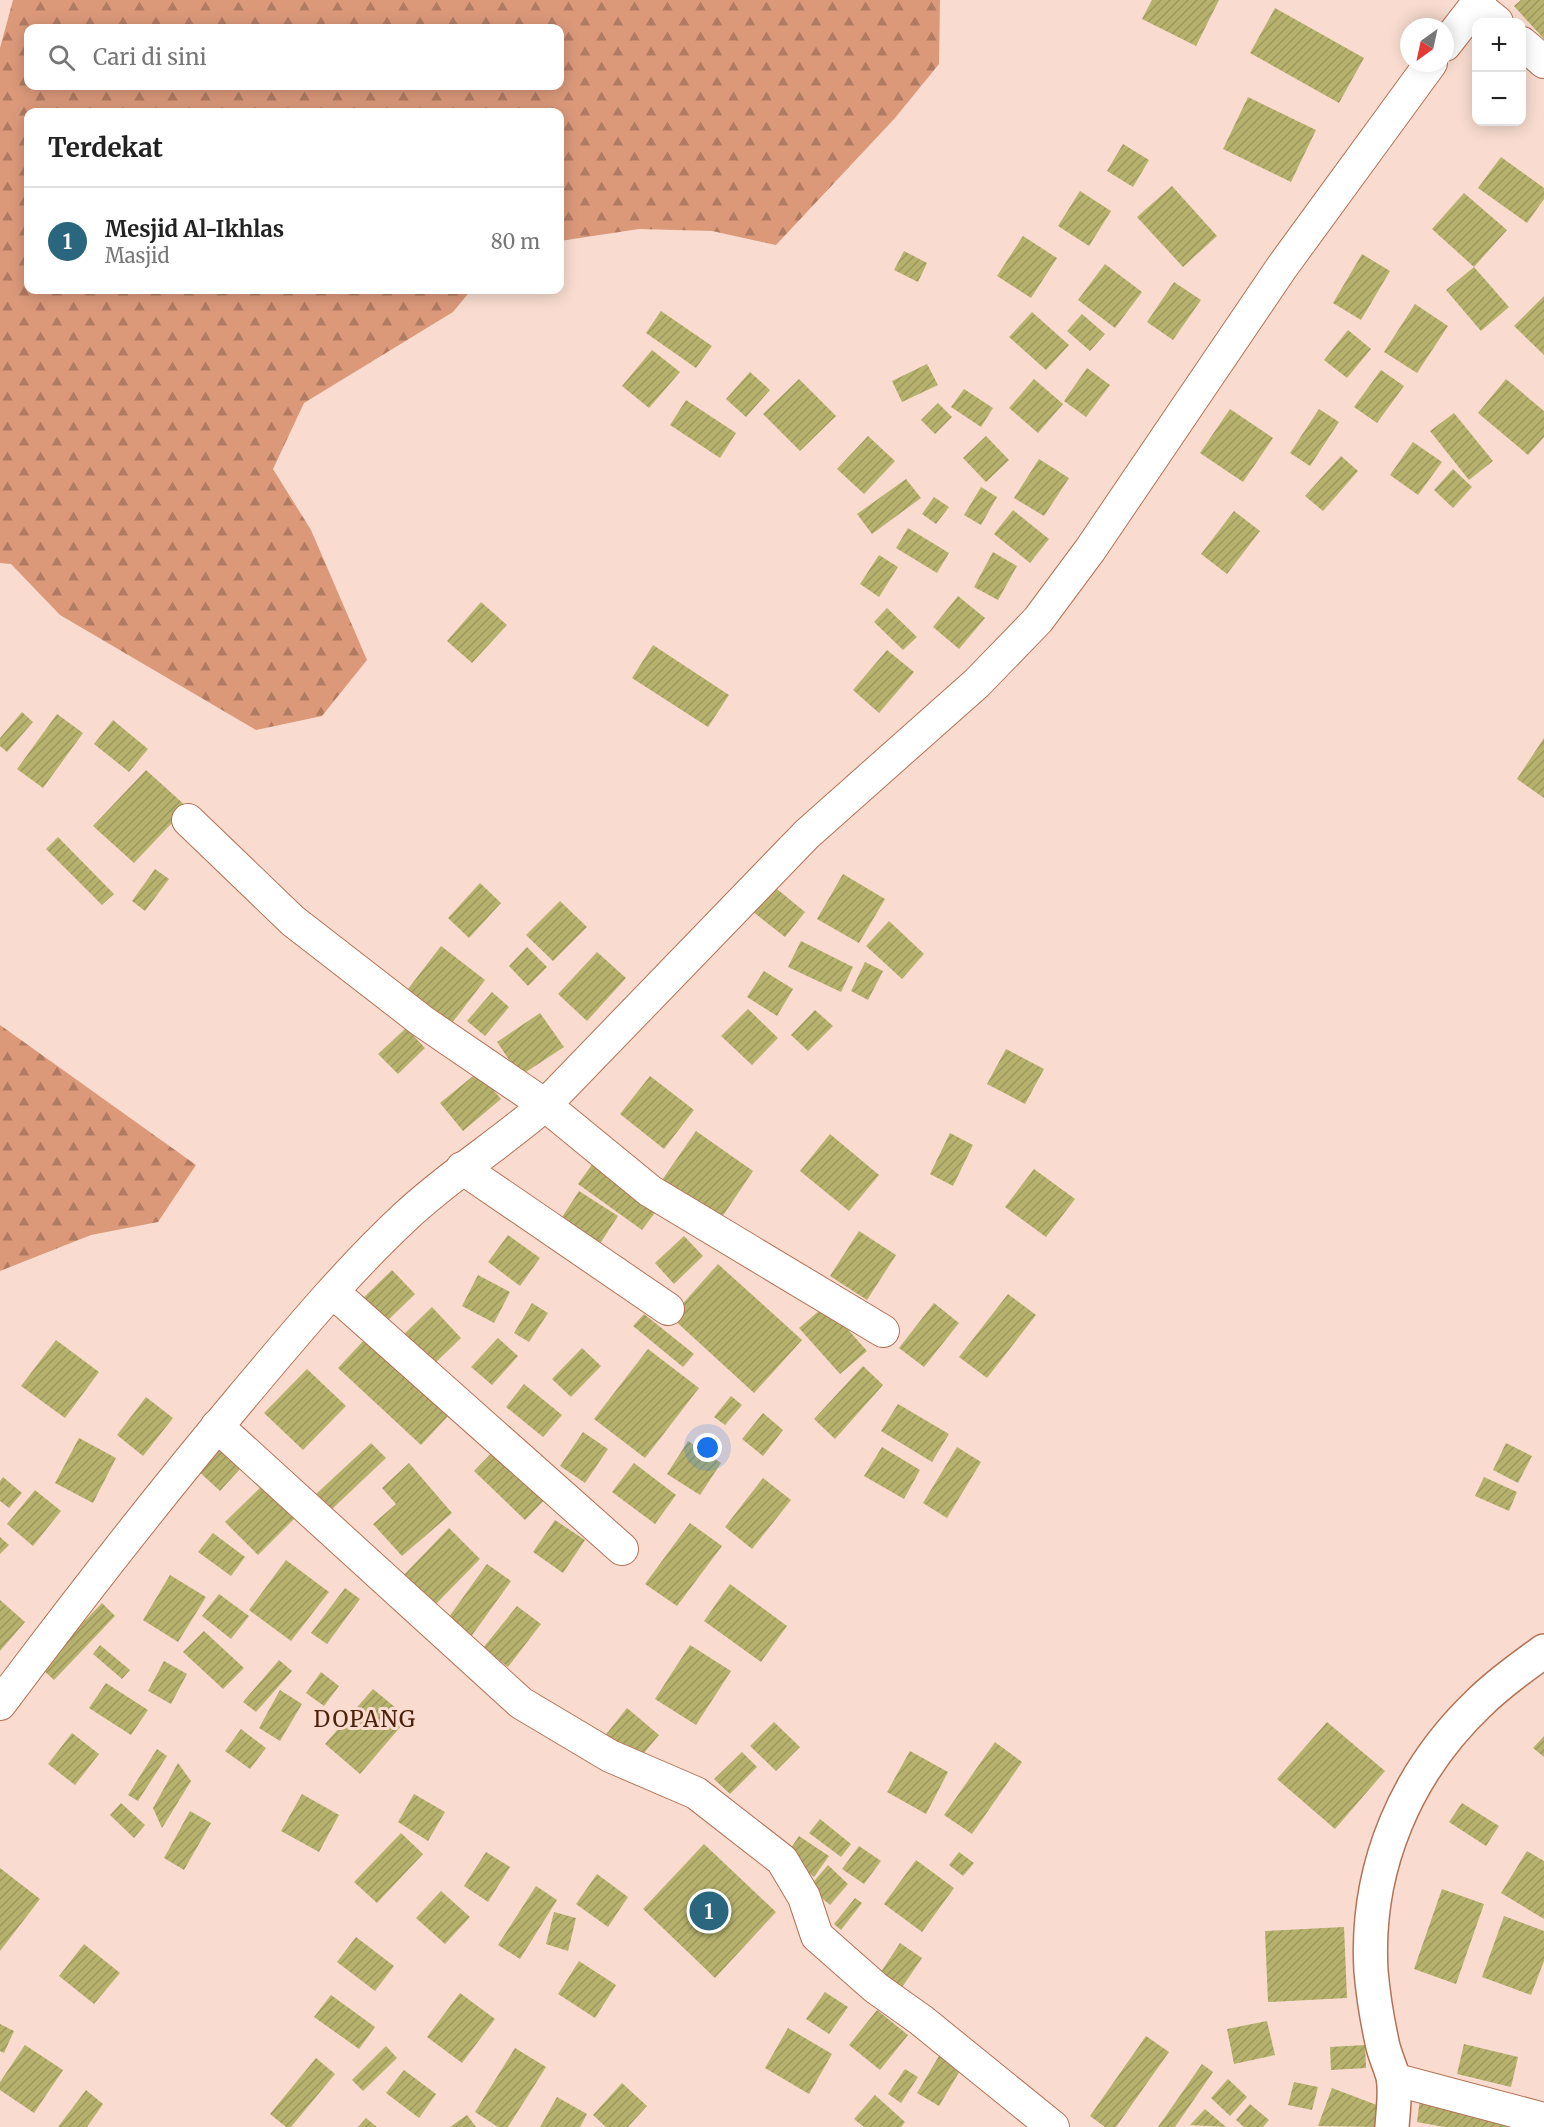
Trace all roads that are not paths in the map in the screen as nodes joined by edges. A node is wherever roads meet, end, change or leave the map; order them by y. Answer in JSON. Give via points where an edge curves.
{"nodes":[{"id":1,"x":1484,"y":9,"type":"edge"},
{"id":2,"x":1454,"y":37,"type":"edge"},
{"id":3,"x":1526,"y":48,"type":"edge"},
{"id":4,"x":1544,"y":63,"type":"edge"},
{"id":5,"x":1424,"y":72,"type":"edge"},
{"id":6,"x":188,"y":820,"type":"dead end"},
{"id":7,"x":545,"y":1105,"type":"junction"},
{"id":8,"x":462,"y":1168,"type":"junction"},
{"id":9,"x":333,"y":1292,"type":"junction"},
{"id":10,"x":668,"y":1309,"type":"dead end"},
{"id":11,"x":883,"y":1331,"type":"dead end"},
{"id":12,"x":217,"y":1426,"type":"junction"},
{"id":13,"x":622,"y":1548,"type":"dead end"},
{"id":14,"x":1544,"y":1651,"type":"edge"},
{"id":15,"x":0,"y":1704,"type":"edge"},
{"id":16,"x":1393,"y":2079,"type":"junction"},
{"id":17,"x":1544,"y":2119,"type":"edge"},
{"id":18,"x":1053,"y":2127,"type":"edge"},
{"id":19,"x":1392,"y":2127,"type":"edge"}],
"edges":[{"from":1,"to":2,"type":"street"},
{"from":3,"to":4,"type":"street"},
{"from":5,"to":7,"type":"street","via":[[1282,267],[1038,620],[977,683],[807,834]]},
{"from":6,"to":7,"type":"street","via":[[293,921],[422,1021]]},
{"from":7,"to":8,"type":"street"},
{"from":7,"to":11,"type":"street","via":[[650,1191]]},
{"from":8,"to":9,"type":"street","via":[[407,1215]]},
{"from":8,"to":10,"type":"street"},
{"from":9,"to":12,"type":"street"},
{"from":9,"to":13,"type":"street"},
{"from":12,"to":15,"type":"street"},
{"from":12,"to":18,"type":"street","via":[[521,1703],[610,1756],[696,1793],[782,1860],[804,1896],[817,1936],[876,1988]]},
{"from":14,"to":16,"type":"street","via":[[1480,1701],[1454,1728],[1431,1758],[1394,1822],[1382,1858],[1371,1933],[1371,1971],[1380,2032]]},
{"from":16,"to":17,"type":"street"},
{"from":16,"to":19,"type":"street"}]}
